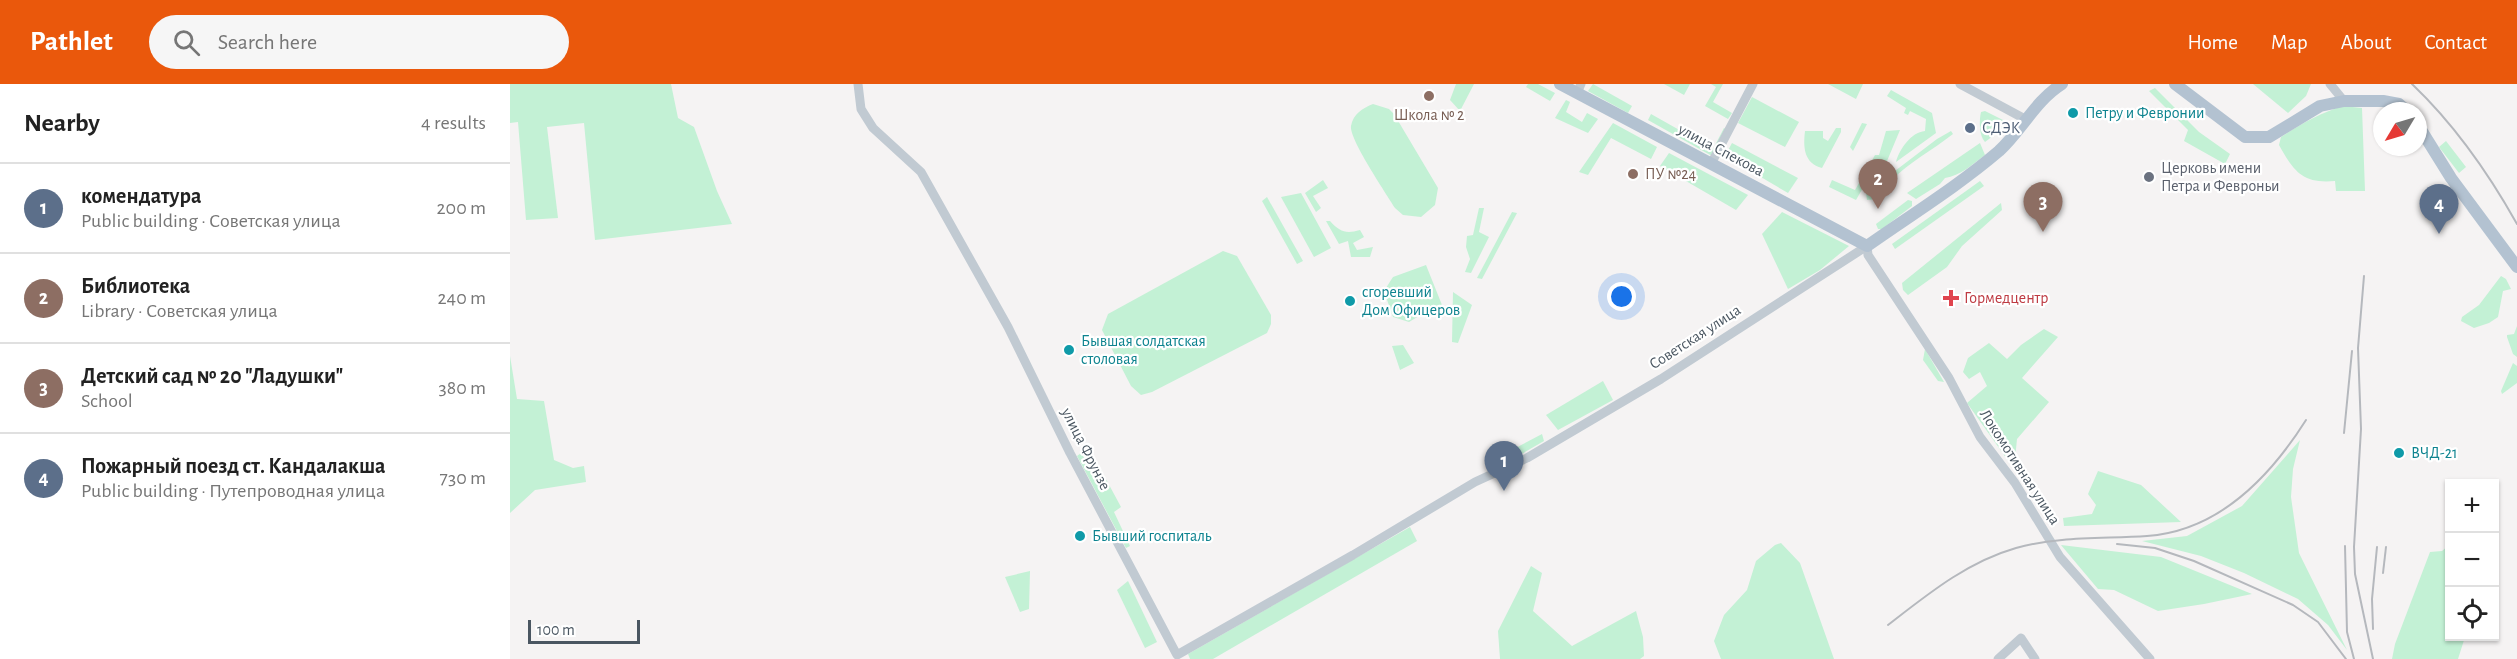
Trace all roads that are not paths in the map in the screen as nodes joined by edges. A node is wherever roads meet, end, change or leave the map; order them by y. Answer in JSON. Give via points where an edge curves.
{"nodes":[{"id":1,"x":858,"y":84,"type":"edge"},
{"id":2,"x":1560,"y":84,"type":"edge"},
{"id":3,"x":1753,"y":84,"type":"edge"},
{"id":4,"x":1960,"y":84,"type":"edge"},
{"id":5,"x":2062,"y":84,"type":"edge"},
{"id":6,"x":2175,"y":84,"type":"edge"},
{"id":7,"x":2330,"y":84,"type":"edge"},
{"id":8,"x":1579,"y":88,"type":"edge"},
{"id":9,"x":2344,"y":101,"type":"junction"},
{"id":10,"x":2388,"y":102,"type":"edge"},
{"id":11,"x":2025,"y":120,"type":"junction"},
{"id":12,"x":2427,"y":139,"type":"edge"},
{"id":13,"x":1711,"y":164,"type":"junction"},
{"id":14,"x":1867,"y":246,"type":"junction"},
{"id":15,"x":2517,"y":267,"type":"edge"},
{"id":16,"x":1360,"y":551,"type":"joint"},
{"id":17,"x":1178,"y":657,"type":"edge"},
{"id":18,"x":1998,"y":659,"type":"edge"},
{"id":19,"x":2035,"y":659,"type":"edge"},
{"id":20,"x":2150,"y":659,"type":"edge"}],
"edges":[{"from":1,"to":17,"type":"street","name":"улица Фрунзе","via":[[861,109],[873,128],[921,172],[1008,327]]},
{"from":2,"to":8,"type":"main road","name":"улица Спекова"},
{"from":3,"to":13,"type":"street"},
{"from":4,"to":11,"type":"street"},
{"from":5,"to":11,"type":"main road","name":"Советская улица","via":[[2043,98]]},
{"from":6,"to":9,"type":"main road","via":[[2245,137],[2269,137],[2320,106]]},
{"from":7,"to":9,"type":"street"},
{"from":8,"to":13,"type":"main road","name":"улица Спекова"},
{"from":9,"to":10,"type":"main road"},
{"from":11,"to":14,"type":"main road","name":"Советская улица","via":[[1980,167]]},
{"from":12,"to":15,"type":"main road"},
{"from":13,"to":14,"type":"main road","name":"улица Спекова"},
{"from":14,"to":16,"type":"street","name":"Советская улица","via":[[1661,379]]},
{"from":14,"to":20,"type":"street","name":"Локомотивная улица","via":[[1868,255],[1949,378],[1980,437],[2015,483],[2060,557]]},
{"from":16,"to":17,"type":"street","name":"улица Фрунзе"},
{"from":18,"to":19,"type":"street","via":[[2021,638]]}]}
